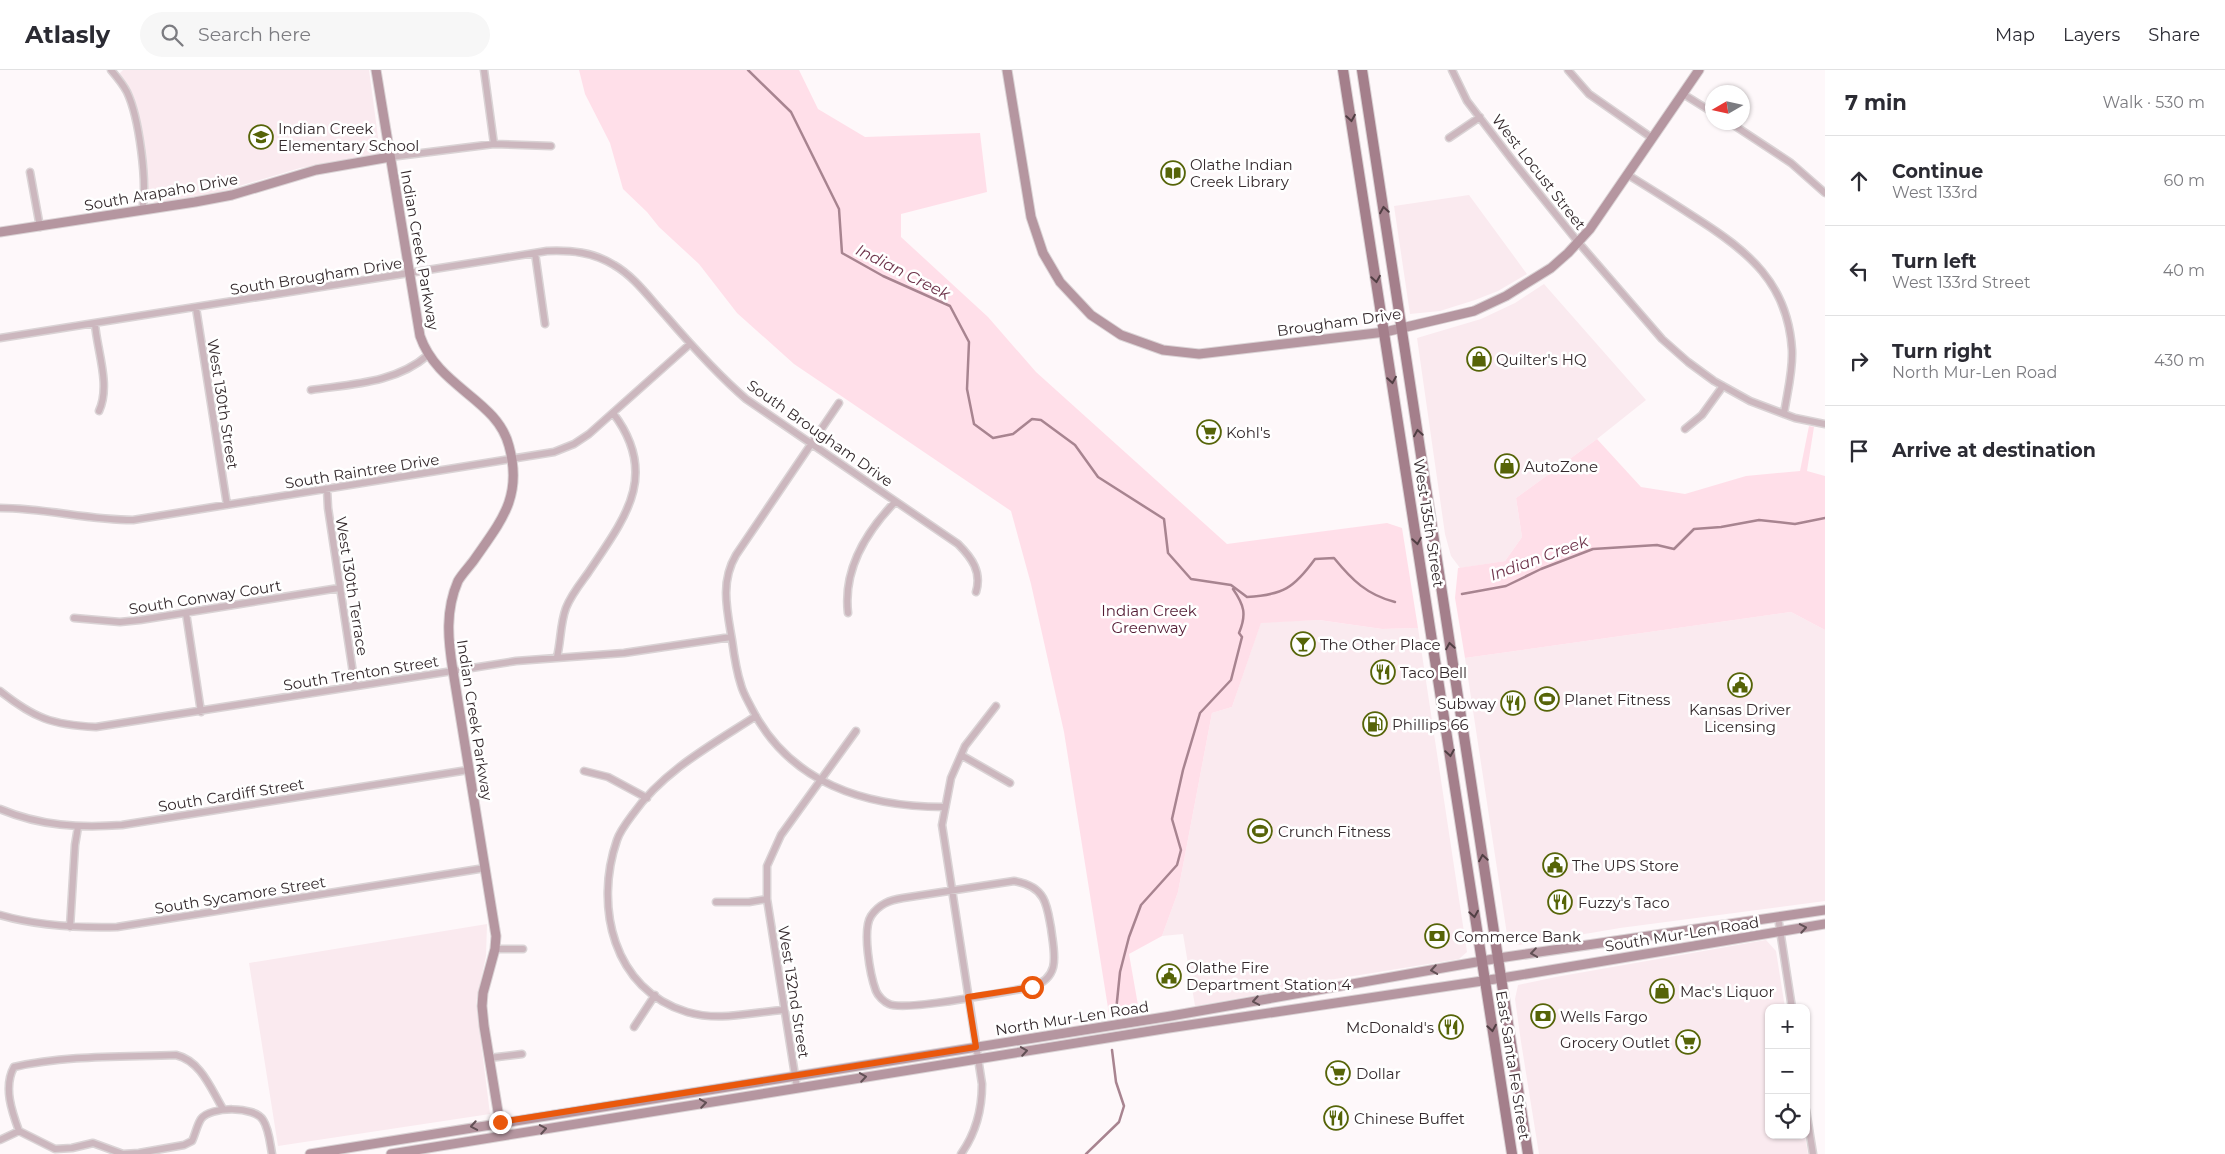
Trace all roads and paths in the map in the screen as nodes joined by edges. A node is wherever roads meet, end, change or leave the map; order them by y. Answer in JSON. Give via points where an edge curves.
{"nodes":[{"id":1,"x":111,"y":70,"type":"edge"},
{"id":2,"x":376,"y":70,"type":"edge"},
{"id":3,"x":484,"y":70,"type":"edge"},
{"id":4,"x":1008,"y":70,"type":"edge"},
{"id":5,"x":1343,"y":70,"type":"edge"},
{"id":6,"x":1362,"y":70,"type":"edge"},
{"id":7,"x":1452,"y":70,"type":"edge"},
{"id":8,"x":1568,"y":70,"type":"edge"},
{"id":9,"x":1698,"y":70,"type":"edge"},
{"id":10,"x":1683,"y":94,"type":"junction"},
{"id":11,"x":1705,"y":108,"type":"edge"},
{"id":12,"x":1480,"y":117,"type":"junction"},
{"id":13,"x":1741,"y":130,"type":"edge"},
{"id":14,"x":1449,"y":138,"type":"dead end"},
{"id":15,"x":1652,"y":138,"type":"junction"},
{"id":16,"x":494,"y":144,"type":"junction"},
{"id":17,"x":552,"y":146,"type":"dead end"},
{"id":18,"x":390,"y":158,"type":"junction"},
{"id":19,"x":30,"y":172,"type":"dead end"},
{"id":20,"x":1628,"y":175,"type":"junction"},
{"id":21,"x":1825,"y":193,"type":"edge"},
{"id":22,"x":142,"y":210,"type":"junction"},
{"id":23,"x":40,"y":227,"type":"junction"},
{"id":24,"x":0,"y":232,"type":"edge"},
{"id":25,"x":1578,"y":242,"type":"junction"},
{"id":26,"x":535,"y":253,"type":"junction"},
{"id":27,"x":409,"y":274,"type":"junction"},
{"id":28,"x":196,"y":308,"type":"junction"},
{"id":29,"x":95,"y":324,"type":"junction"},
{"id":30,"x":545,"y":324,"type":"dead end"},
{"id":31,"x":1401,"y":328,"type":"junction"},
{"id":32,"x":1385,"y":332,"type":"junction"},
{"id":33,"x":0,"y":338,"type":"edge"},
{"id":34,"x":690,"y":344,"type":"junction"},
{"id":35,"x":428,"y":355,"type":"junction"},
{"id":36,"x":1722,"y":386,"type":"junction"},
{"id":37,"x":311,"y":390,"type":"dead end"},
{"id":38,"x":839,"y":402,"type":"dead end"},
{"id":39,"x":99,"y":410,"type":"dead end"},
{"id":40,"x":613,"y":413,"type":"junction"},
{"id":41,"x":1784,"y":414,"type":"junction"},
{"id":42,"x":1825,"y":424,"type":"edge"},
{"id":43,"x":1685,"y":428,"type":"dead end"},
{"id":44,"x":811,"y":444,"type":"junction"},
{"id":45,"x":512,"y":459,"type":"junction"},
{"id":46,"x":327,"y":489,"type":"junction"},
{"id":47,"x":895,"y":502,"type":"junction"},
{"id":48,"x":227,"y":505,"type":"junction"},
{"id":49,"x":0,"y":508,"type":"edge"},
{"id":50,"x":339,"y":588,"type":"junction"},
{"id":51,"x":976,"y":592,"type":"dead end"},
{"id":52,"x":848,"y":612,"type":"dead end"},
{"id":53,"x":186,"y":614,"type":"junction"},
{"id":54,"x":74,"y":618,"type":"dead end"},
{"id":55,"x":731,"y":637,"type":"junction"},
{"id":56,"x":557,"y":657,"type":"junction"},
{"id":57,"x":453,"y":671,"type":"junction"},
{"id":58,"x":355,"y":686,"type":"junction"},
{"id":59,"x":1,"y":694,"type":"edge"},
{"id":60,"x":996,"y":706,"type":"dead end"},
{"id":61,"x":201,"y":712,"type":"junction"},
{"id":62,"x":756,"y":716,"type":"junction"},
{"id":63,"x":856,"y":731,"type":"dead end"},
{"id":64,"x":961,"y":755,"type":"junction"},
{"id":65,"x":468,"y":770,"type":"junction"},
{"id":66,"x":584,"y":771,"type":"dead end"},
{"id":67,"x":820,"y":780,"type":"junction"},
{"id":68,"x":1010,"y":783,"type":"dead end"},
{"id":69,"x":647,"y":798,"type":"junction"},
{"id":70,"x":944,"y":807,"type":"junction"},
{"id":71,"x":0,"y":808,"type":"edge"},
{"id":72,"x":78,"y":827,"type":"junction"},
{"id":73,"x":484,"y":868,"type":"junction"},
{"id":74,"x":952,"y":890,"type":"junction"},
{"id":75,"x":767,"y":899,"type":"junction"},
{"id":76,"x":716,"y":902,"type":"dead end"},
{"id":77,"x":1825,"y":910,"type":"edge"},
{"id":78,"x":0,"y":914,"type":"edge"},
{"id":79,"x":1778,"y":916,"type":"junction"},
{"id":80,"x":1825,"y":924,"type":"edge"},
{"id":81,"x":70,"y":926,"type":"junction"},
{"id":82,"x":1781,"y":932,"type":"junction"},
{"id":83,"x":495,"y":949,"type":"junction"},
{"id":84,"x":523,"y":949,"type":"dead end"},
{"id":85,"x":1499,"y":958,"type":"junction"},
{"id":86,"x":1482,"y":962,"type":"junction"},
{"id":87,"x":1502,"y":978,"type":"junction"},
{"id":88,"x":1485,"y":980,"type":"junction"},
{"id":89,"x":655,"y":995,"type":"junction"},
{"id":90,"x":968,"y":997,"type":"junction"},
{"id":91,"x":1791,"y":1004,"type":"edge"},
{"id":92,"x":784,"y":1010,"type":"junction"},
{"id":93,"x":634,"y":1027,"type":"dead end"},
{"id":94,"x":976,"y":1047,"type":"junction"},
{"id":95,"x":522,"y":1054,"type":"dead end"},
{"id":96,"x":489,"y":1058,"type":"junction"},
{"id":97,"x":978,"y":1058,"type":"junction"},
{"id":98,"x":795,"y":1076,"type":"junction"},
{"id":99,"x":797,"y":1088,"type":"junction"},
{"id":100,"x":223,"y":1109,"type":"junction"},
{"id":101,"x":500,"y":1122,"type":"junction"},
{"id":102,"x":19,"y":1131,"type":"junction"},
{"id":103,"x":1810,"y":1135,"type":"edge"},
{"id":104,"x":502,"y":1136,"type":"junction"},
{"id":105,"x":0,"y":1140,"type":"edge"},
{"id":106,"x":272,"y":1154,"type":"edge"},
{"id":107,"x":310,"y":1154,"type":"edge"},
{"id":108,"x":391,"y":1154,"type":"edge"},
{"id":109,"x":961,"y":1154,"type":"edge"},
{"id":110,"x":1512,"y":1154,"type":"edge"},
{"id":111,"x":1528,"y":1154,"type":"edge"},
{"id":112,"x":1813,"y":1154,"type":"edge"}],
"edges":[{"from":1,"to":22,"type":"street","via":[[127,93],[137,124],[144,198]]},
{"from":2,"to":18,"type":"main road","name":"Indian Creek Parkway"},
{"from":3,"to":16,"type":"street"},
{"from":4,"to":32,"type":"main road","name":"Brougham Drive","via":[[1035,234],[1060,282],[1090,315],[1121,335],[1163,350],[1199,354]]},
{"from":5,"to":32,"type":"main road","name":"West 135th Street","one_way":true},
{"from":31,"to":6,"type":"main road","name":"West 135th Street","one_way":true},
{"from":7,"to":12,"type":"street","name":"West Locust Street"},
{"from":8,"to":15,"type":"street","via":[[1589,94]]},
{"from":9,"to":10,"type":"main road","name":"Brougham Drive"},
{"from":10,"to":11,"type":"street"},
{"from":10,"to":15,"type":"main road","name":"Brougham Drive"},
{"from":12,"to":14,"type":"street","name":"West Locust Street"},
{"from":12,"to":25,"type":"street","name":"West Locust Street"},
{"from":13,"to":21,"type":"street","via":[[1790,163]]},
{"from":15,"to":20,"type":"main road","name":"Brougham Drive"},
{"from":16,"to":17,"type":"street","name":"South Arapaho Drive"},
{"from":16,"to":18,"type":"street","name":"South Arapaho Drive"},
{"from":18,"to":22,"type":"main road","name":"South Arapaho Drive","via":[[316,170],[232,195]]},
{"from":18,"to":27,"type":"main road","name":"Indian Creek Parkway"},
{"from":19,"to":23,"type":"street"},
{"from":20,"to":25,"type":"main road","name":"Brougham Drive"},
{"from":20,"to":41,"type":"street","via":[[1734,243],[1770,282],[1785,316],[1791,340],[1792,364]]},
{"from":22,"to":23,"type":"main road","name":"South Arapaho Drive"},
{"from":23,"to":24,"type":"main road","name":"South Arapaho Drive"},
{"from":25,"to":31,"type":"main road","name":"Brougham Drive","via":[[1551,268],[1506,296],[1474,311]]},
{"from":25,"to":36,"type":"street","name":"West Locust Street","via":[[1662,339]]},
{"from":26,"to":27,"type":"street","name":"South Brougham Drive"},
{"from":26,"to":30,"type":"street"},
{"from":26,"to":34,"type":"street","name":"South Brougham Drive","via":[[574,251],[613,264],[632,279]]},
{"from":27,"to":28,"type":"street","name":"South Brougham Drive"},
{"from":27,"to":35,"type":"main road","name":"Indian Creek Parkway","via":[[418,327]]},
{"from":28,"to":29,"type":"street","name":"South Brougham Drive"},
{"from":28,"to":48,"type":"street","name":"West 130th Street"},
{"from":29,"to":33,"type":"street","name":"South Brougham Drive"},
{"from":29,"to":39,"type":"street","via":[[104,390]]},
{"from":31,"to":32,"type":"main road","name":"Brougham Drive"},
{"from":85,"to":31,"type":"main road","name":"West 135th Street","one_way":true},
{"from":32,"to":86,"type":"main road","name":"West 135th Street","one_way":true},
{"from":34,"to":40,"type":"street","name":"South Raintree Drive"},
{"from":34,"to":44,"type":"street","name":"South Brougham Drive","via":[[746,399]]},
{"from":35,"to":37,"type":"street","via":[[418,364],[388,377]]},
{"from":35,"to":45,"type":"main road","name":"Indian Creek Parkway","via":[[447,378],[494,418],[506,437]]},
{"from":36,"to":41,"type":"street","name":"West Locust Street"},
{"from":36,"to":43,"type":"street","via":[[1702,415]]},
{"from":38,"to":44,"type":"street"},
{"from":40,"to":45,"type":"street","name":"South Raintree Drive","via":[[569,446],[554,452]]},
{"from":40,"to":56,"type":"street","via":[[624,427],[633,450],[635,491],[624,518],[566,608]]},
{"from":41,"to":42,"type":"street","name":"West Locust Street"},
{"from":44,"to":47,"type":"street","name":"South Brougham Drive"},
{"from":44,"to":55,"type":"street","via":[[732,563],[725,593]]},
{"from":45,"to":46,"type":"street","name":"South Raintree Drive"},
{"from":45,"to":57,"type":"main road","name":"Indian Creek Parkway","via":[[514,473],[506,514],[459,580],[454,594],[448,621]]},
{"from":46,"to":48,"type":"street","name":"South Raintree Drive"},
{"from":46,"to":50,"type":"street","name":"West 130th Terrace"},
{"from":47,"to":51,"type":"street","name":"South Brougham Drive","via":[[965,551],[978,572]]},
{"from":47,"to":52,"type":"street","via":[[885,512],[852,565],[847,584]]},
{"from":48,"to":49,"type":"street","name":"South Raintree Drive","via":[[124,520]]},
{"from":50,"to":53,"type":"street","name":"South Conway Court"},
{"from":50,"to":58,"type":"street","name":"West 130th Terrace"},
{"from":53,"to":54,"type":"street","name":"South Conway Court","via":[[120,622]]},
{"from":53,"to":61,"type":"street"},
{"from":55,"to":56,"type":"street","name":"South Trenton Street","via":[[624,653]]},
{"from":55,"to":62,"type":"street","via":[[741,686]]},
{"from":56,"to":57,"type":"street","name":"South Trenton Street"},
{"from":57,"to":58,"type":"street","name":"South Trenton Street"},
{"from":57,"to":65,"type":"main road","name":"Indian Creek Parkway"},
{"from":58,"to":61,"type":"street","name":"South Trenton Street"},
{"from":59,"to":61,"type":"street","name":"South Trenton Street","via":[[33,715],[72,726],[118,725]]},
{"from":60,"to":64,"type":"street"},
{"from":62,"to":67,"type":"street","via":[[774,744]]},
{"from":62,"to":69,"type":"street","via":[[698,753]]},
{"from":63,"to":67,"type":"street","name":"West 132nd Street"},
{"from":64,"to":68,"type":"street"},
{"from":64,"to":70,"type":"street","via":[[950,778]]},
{"from":65,"to":72,"type":"street","name":"South Cardiff Street","via":[[122,825]]},
{"from":65,"to":73,"type":"main road","name":"Indian Creek Parkway"},
{"from":66,"to":69,"type":"street","via":[[608,777]]},
{"from":67,"to":70,"type":"street","via":[[860,796],[914,807]]},
{"from":67,"to":75,"type":"street","name":"West 132nd Street","via":[[781,835],[769,860]]},
{"from":69,"to":89,"type":"street","via":[[617,839],[606,904],[612,934],[622,958],[636,978]]},
{"from":70,"to":74,"type":"street","via":[[942,825]]},
{"from":71,"to":72,"type":"street","name":"South Cardiff Street","via":[[41,822]]},
{"from":72,"to":81,"type":"street"},
{"from":73,"to":81,"type":"street","name":"South Sycamore Street","via":[[117,927]]},
{"from":73,"to":83,"type":"main road","name":"Indian Creek Parkway","via":[[496,936]]},
{"from":74,"to":90,"type":"street"},
{"from":74,"to":90,"type":"street","via":[[890,901],[875,912],[867,926],[874,984],[884,1001],[900,1008]]},
{"from":74,"to":90,"type":"street","via":[[1014,881],[1026,883],[1035,888],[1048,910],[1055,962],[1049,977],[1028,988]]},
{"from":75,"to":76,"type":"street"},
{"from":75,"to":92,"type":"street","name":"West 132nd Street"},
{"from":77,"to":79,"type":"main road","name":"South Mur-Len Road"},
{"from":78,"to":81,"type":"street","name":"South Sycamore Street","via":[[40,924]]},
{"from":79,"to":82,"type":"street"},
{"from":79,"to":85,"type":"main road","name":"South Mur-Len Road","one_way":true},
{"from":82,"to":80,"type":"main road","name":"South Mur-Len Road","one_way":true},
{"from":82,"to":87,"type":"main road","name":"South Mur-Len Road"},
{"from":82,"to":91,"type":"street"},
{"from":83,"to":84,"type":"street"},
{"from":83,"to":96,"type":"main road","name":"Indian Creek Parkway","via":[[482,1006]]},
{"from":85,"to":86,"type":"main road","name":"South Mur-Len Road"},
{"from":85,"to":87,"type":"main road","name":"West 135th Street"},
{"from":86,"to":88,"type":"main road","name":"West 135th Street"},
{"from":86,"to":94,"type":"main road","name":"North Mur-Len Road","one_way":true},
{"from":87,"to":88,"type":"main road","name":"South Mur-Len Road"},
{"from":87,"to":111,"type":"main road","name":"East Santa Fe Street"},
{"from":97,"to":88,"type":"main road","name":"North Mur-Len Road","one_way":true},
{"from":88,"to":110,"type":"main road","name":"East Santa Fe Street","one_way":true},
{"from":89,"to":92,"type":"street","via":[[676,1008],[711,1017]]},
{"from":89,"to":93,"type":"street"},
{"from":90,"to":94,"type":"street"},
{"from":92,"to":98,"type":"street","name":"West 132nd Street"},
{"from":94,"to":97,"type":"street"},
{"from":94,"to":98,"type":"main road","name":"North Mur-Len Road"},
{"from":95,"to":96,"type":"street"},
{"from":96,"to":101,"type":"main road","name":"Indian Creek Parkway"},
{"from":99,"to":97,"type":"main road","name":"North Mur-Len Road","one_way":true},
{"from":97,"to":109,"type":"street","via":[[981,1104],[976,1127]]},
{"from":98,"to":99,"type":"street","name":"West 132nd Street"},
{"from":98,"to":101,"type":"main road","name":"North Mur-Len Road"},
{"from":104,"to":99,"type":"main road","name":"North Mur-Len Road","one_way":true},
{"from":100,"to":102,"type":"street","via":[[200,1119],[192,1141],[139,1153],[123,1154],[93,1143],[55,1149]]},
{"from":100,"to":102,"type":"street","via":[[193,1062],[186,1058],[95,1057],[25,1064],[14,1067],[9,1082],[12,1112]]},
{"from":100,"to":106,"type":"street","via":[[256,1113],[262,1118]]},
{"from":101,"to":104,"type":"main road","name":"Indian Creek Parkway"},
{"from":101,"to":107,"type":"main road","name":"North Mur-Len Road","one_way":true},
{"from":102,"to":105,"type":"street"},
{"from":103,"to":112,"type":"street"},
{"from":104,"to":108,"type":"main road","name":"North Mur-Len Road"}]}
